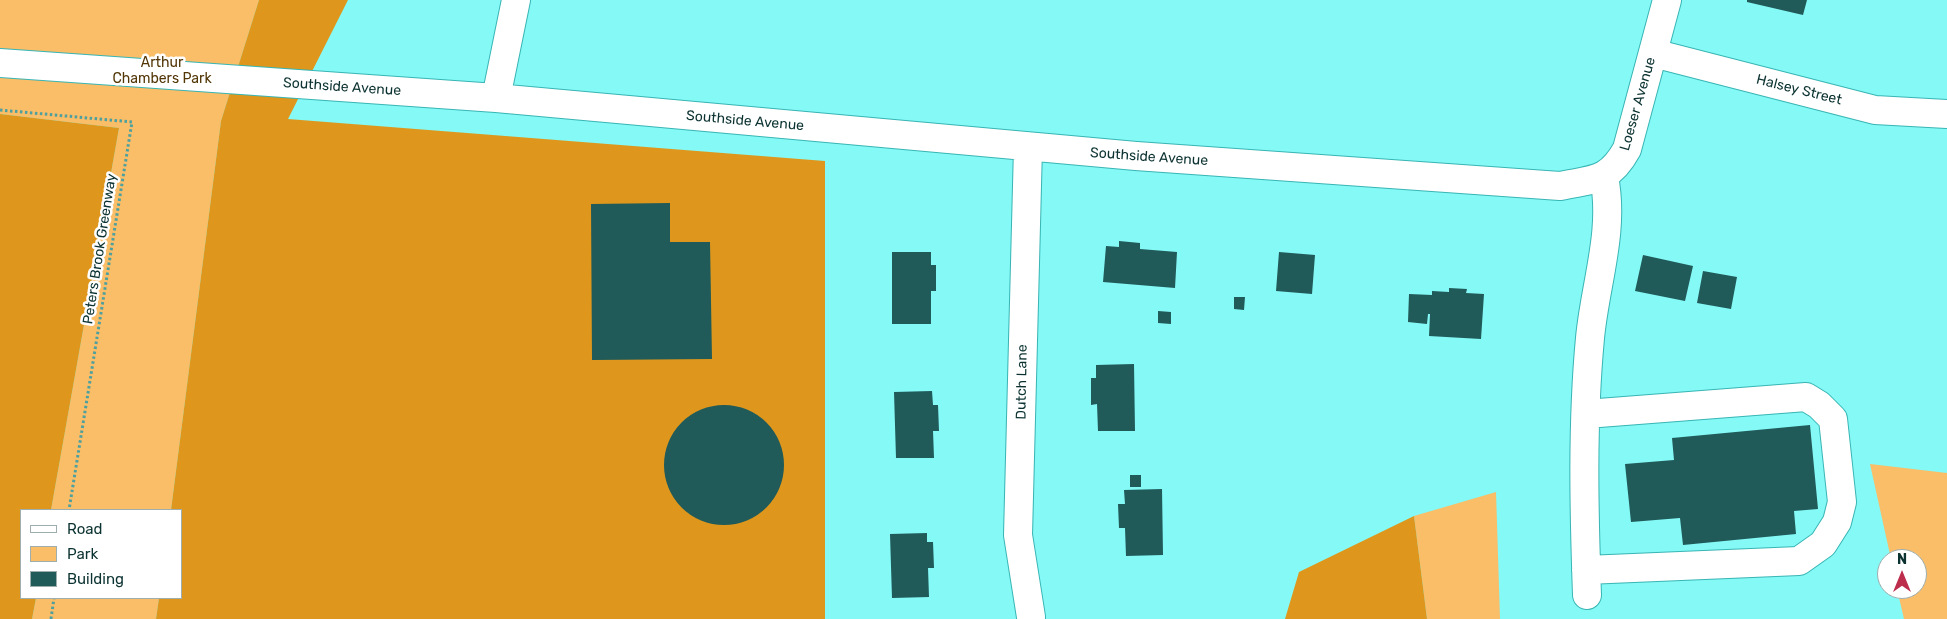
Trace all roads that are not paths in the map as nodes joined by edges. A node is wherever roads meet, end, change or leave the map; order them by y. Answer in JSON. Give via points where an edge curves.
{"nodes":[{"id":1,"x":516,"y":0,"type":"edge"},
{"id":2,"x":1668,"y":0,"type":"edge"},
{"id":3,"x":1653,"y":53,"type":"junction"},
{"id":4,"x":0,"y":62,"type":"edge"},
{"id":5,"x":496,"y":98,"type":"junction"},
{"id":6,"x":1947,"y":114,"type":"edge"},
{"id":7,"x":1028,"y":147,"type":"junction"},
{"id":8,"x":1604,"y":177,"type":"junction"},
{"id":9,"x":1586,"y":414,"type":"junction"},
{"id":10,"x":1032,"y":617,"type":"dead end"}],
"edges":[{"from":1,"to":5,"type":"street"},
{"from":2,"to":3,"type":"street","name":"Loeser Avenue"},
{"from":3,"to":6,"type":"street","name":"Halsey Street","via":[[1875,110]]},
{"from":3,"to":8,"type":"street","name":"Loeser Avenue","via":[[1627,149],[1619,163]]},
{"from":4,"to":5,"type":"street","name":"Southside Avenue"},
{"from":5,"to":7,"type":"street","name":"Southside Avenue"},
{"from":7,"to":8,"type":"street","name":"Southside Avenue","via":[[1560,186]]},
{"from":7,"to":10,"type":"street","name":"Dutch Lane","via":[[1018,535]]},
{"from":8,"to":9,"type":"street","via":[[1608,219],[1590,337]]},
{"from":9,"to":9,"type":"street","via":[[1586,583],[1799,561],[1824,544],[1837,522],[1842,502],[1834,419],[1806,397]]}]}
